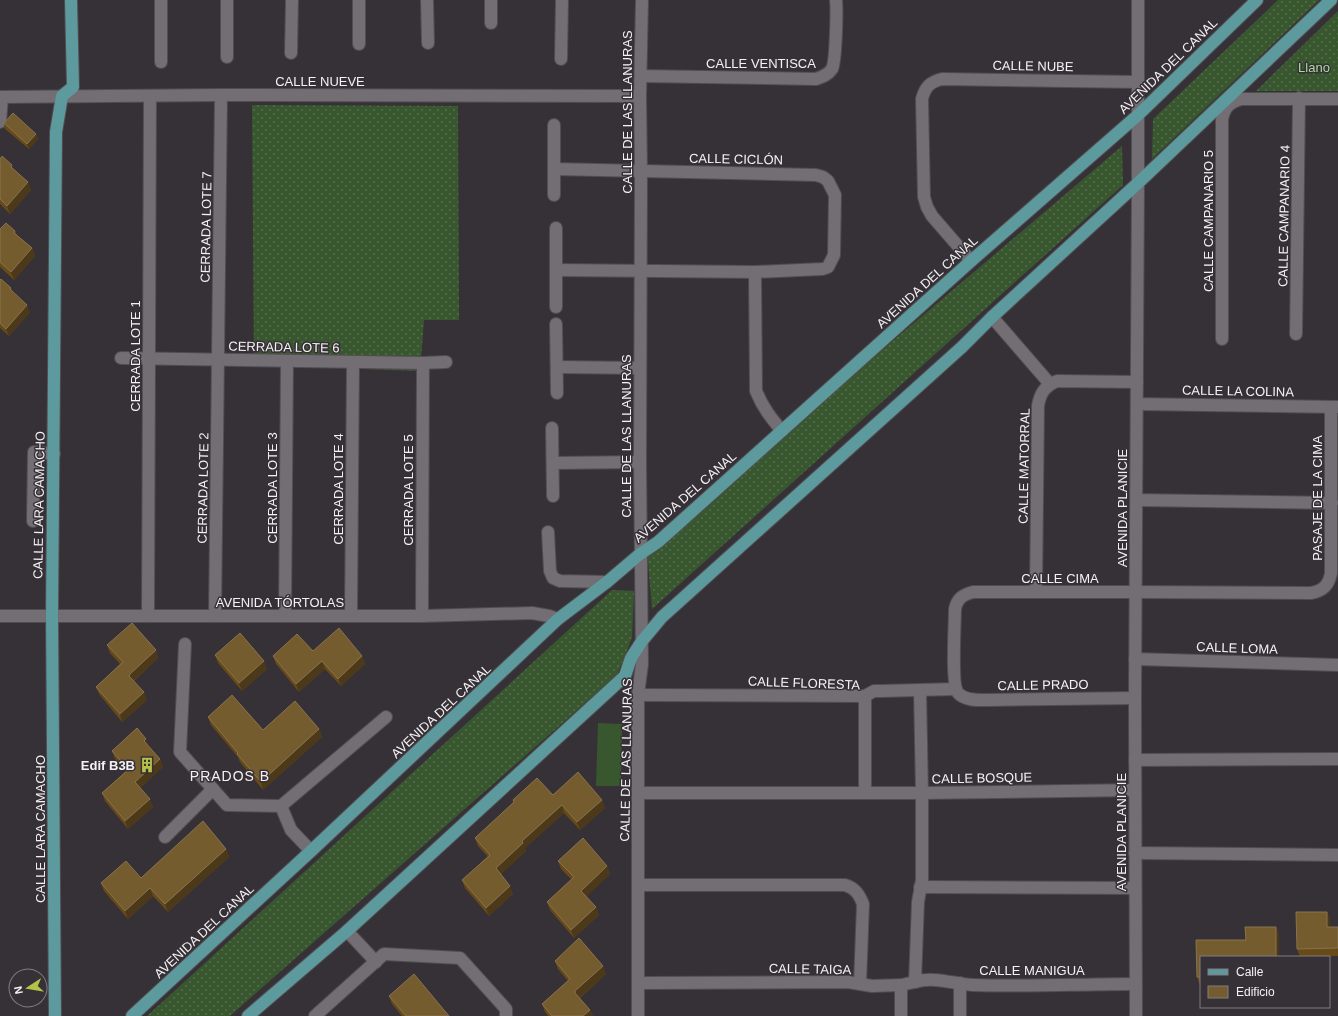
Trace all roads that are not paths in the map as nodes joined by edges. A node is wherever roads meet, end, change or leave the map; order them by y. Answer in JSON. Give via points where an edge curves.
{"nodes":[{"id":1,"x":71,"y":0,"type":"edge"},
{"id":2,"x":161,"y":0,"type":"edge"},
{"id":3,"x":227,"y":0,"type":"edge"},
{"id":4,"x":292,"y":0,"type":"edge"},
{"id":5,"x":359,"y":0,"type":"edge"},
{"id":6,"x":427,"y":0,"type":"edge"},
{"id":7,"x":491,"y":0,"type":"edge"},
{"id":8,"x":562,"y":0,"type":"edge"},
{"id":9,"x":642,"y":0,"type":"edge"},
{"id":10,"x":836,"y":0,"type":"edge"},
{"id":11,"x":1138,"y":0,"type":"edge"},
{"id":12,"x":1257,"y":0,"type":"edge"},
{"id":13,"x":1331,"y":0,"type":"edge"},
{"id":14,"x":491,"y":23,"type":"dead end"},
{"id":15,"x":428,"y":43,"type":"dead end"},
{"id":16,"x":359,"y":44,"type":"dead end"},
{"id":17,"x":292,"y":53,"type":"dead end"},
{"id":18,"x":228,"y":57,"type":"dead end"},
{"id":19,"x":562,"y":59,"type":"dead end"},
{"id":20,"x":161,"y":62,"type":"dead end"},
{"id":21,"x":641,"y":76,"type":"junction"},
{"id":22,"x":1138,"y":82,"type":"junction"},
{"id":23,"x":221,"y":95,"type":"junction"},
{"id":24,"x":62,"y":96,"type":"junction"},
{"id":25,"x":150,"y":96,"type":"junction"},
{"id":26,"x":640,"y":96,"type":"junction"},
{"id":27,"x":1,"y":97,"type":"edge"},
{"id":28,"x":1299,"y":98,"type":"junction"},
{"id":29,"x":1338,"y":99,"type":"edge"},
{"id":30,"x":1138,"y":115,"type":"junction"},
{"id":31,"x":0,"y":122,"type":"edge"},
{"id":32,"x":554,"y":125,"type":"dead end"},
{"id":33,"x":554,"y":169,"type":"junction"},
{"id":34,"x":641,"y":171,"type":"junction"},
{"id":35,"x":1138,"y":183,"type":"junction"},
{"id":36,"x":554,"y":195,"type":"dead end"},
{"id":37,"x":556,"y":228,"type":"dead end"},
{"id":38,"x":971,"y":261,"type":"junction"},
{"id":39,"x":556,"y":270,"type":"junction"},
{"id":40,"x":640,"y":271,"type":"junction"},
{"id":41,"x":755,"y":272,"type":"junction"},
{"id":42,"x":556,"y":307,"type":"dead end"},
{"id":43,"x":992,"y":317,"type":"junction"},
{"id":44,"x":556,"y":324,"type":"dead end"},
{"id":45,"x":1296,"y":334,"type":"dead end"},
{"id":46,"x":1222,"y":339,"type":"dead end"},
{"id":47,"x":121,"y":358,"type":"dead end"},
{"id":48,"x":150,"y":358,"type":"junction"},
{"id":49,"x":218,"y":360,"type":"junction"},
{"id":50,"x":287,"y":361,"type":"junction"},
{"id":51,"x":353,"y":362,"type":"junction"},
{"id":52,"x":446,"y":362,"type":"dead end"},
{"id":53,"x":423,"y":363,"type":"junction"},
{"id":54,"x":557,"y":367,"type":"junction"},
{"id":55,"x":640,"y":368,"type":"junction"},
{"id":56,"x":1137,"y":382,"type":"junction"},
{"id":57,"x":1050,"y":384,"type":"junction"},
{"id":58,"x":557,"y":393,"type":"dead end"},
{"id":59,"x":1137,"y":404,"type":"junction"},
{"id":60,"x":1335,"y":407,"type":"edge"},
{"id":61,"x":552,"y":428,"type":"dead end"},
{"id":62,"x":782,"y":431,"type":"junction"},
{"id":63,"x":54,"y":454,"type":"junction"},
{"id":64,"x":640,"y":462,"type":"junction"},
{"id":65,"x":553,"y":463,"type":"junction"},
{"id":66,"x":554,"y":496,"type":"dead end"},
{"id":67,"x":1137,"y":500,"type":"junction"},
{"id":68,"x":1332,"y":503,"type":"junction"},
{"id":69,"x":33,"y":521,"type":"dead end"},
{"id":70,"x":548,"y":532,"type":"dead end"},
{"id":71,"x":640,"y":554,"type":"junction"},
{"id":72,"x":607,"y":582,"type":"junction"},
{"id":73,"x":1325,"y":587,"type":"joint"},
{"id":74,"x":1036,"y":592,"type":"junction"},
{"id":75,"x":1136,"y":592,"type":"junction"},
{"id":76,"x":0,"y":616,"type":"edge"},
{"id":77,"x":52,"y":616,"type":"junction"},
{"id":78,"x":148,"y":616,"type":"junction"},
{"id":79,"x":215,"y":616,"type":"junction"},
{"id":80,"x":285,"y":616,"type":"junction"},
{"id":81,"x":351,"y":616,"type":"junction"},
{"id":82,"x":422,"y":616,"type":"junction"},
{"id":83,"x":558,"y":619,"type":"junction"},
{"id":84,"x":642,"y":641,"type":"junction"},
{"id":85,"x":185,"y":644,"type":"dead end"},
{"id":86,"x":1135,"y":659,"type":"junction"},
{"id":87,"x":1338,"y":665,"type":"edge"},
{"id":88,"x":920,"y":690,"type":"junction"},
{"id":89,"x":956,"y":690,"type":"junction"},
{"id":90,"x":638,"y":695,"type":"junction"},
{"id":91,"x":866,"y":696,"type":"junction"},
{"id":92,"x":1134,"y":698,"type":"junction"},
{"id":93,"x":386,"y":717,"type":"dead end"},
{"id":94,"x":1338,"y":759,"type":"edge"},
{"id":95,"x":1135,"y":760,"type":"junction"},
{"id":96,"x":213,"y":790,"type":"junction"},
{"id":97,"x":1135,"y":790,"type":"junction"},
{"id":98,"x":639,"y":793,"type":"junction"},
{"id":99,"x":865,"y":793,"type":"junction"},
{"id":100,"x":922,"y":793,"type":"junction"},
{"id":101,"x":281,"y":806,"type":"junction"},
{"id":102,"x":165,"y":837,"type":"dead end"},
{"id":103,"x":312,"y":852,"type":"junction"},
{"id":104,"x":1135,"y":853,"type":"junction"},
{"id":105,"x":1338,"y":855,"type":"edge"},
{"id":106,"x":639,"y":885,"type":"junction"},
{"id":107,"x":920,"y":887,"type":"junction"},
{"id":108,"x":1135,"y":888,"type":"junction"},
{"id":109,"x":347,"y":931,"type":"junction"},
{"id":110,"x":376,"y":962,"type":"junction"},
{"id":111,"x":915,"y":982,"type":"junction"},
{"id":112,"x":638,"y":983,"type":"junction"},
{"id":113,"x":960,"y":983,"type":"junction"},
{"id":114,"x":860,"y":984,"type":"junction"},
{"id":115,"x":1136,"y":984,"type":"junction"},
{"id":116,"x":901,"y":986,"type":"junction"},
{"id":117,"x":55,"y":1016,"type":"edge"},
{"id":118,"x":132,"y":1016,"type":"edge"},
{"id":119,"x":248,"y":1016,"type":"edge"},
{"id":120,"x":315,"y":1016,"type":"edge"},
{"id":121,"x":506,"y":1016,"type":"edge"},
{"id":122,"x":638,"y":1016,"type":"edge"},
{"id":123,"x":901,"y":1016,"type":"edge"},
{"id":124,"x":960,"y":1016,"type":"edge"},
{"id":125,"x":1136,"y":1016,"type":"edge"}],
"edges":[{"from":1,"to":24,"type":"main road","name":"CALLE LARA CAMACHO","via":[[73,86]]},
{"from":2,"to":20,"type":"street"},
{"from":3,"to":18,"type":"street"},
{"from":4,"to":17,"type":"street"},
{"from":5,"to":16,"type":"street"},
{"from":6,"to":15,"type":"street"},
{"from":7,"to":14,"type":"street"},
{"from":8,"to":19,"type":"street"},
{"from":9,"to":21,"type":"street","name":"CALLE DE LAS LLANURAS"},
{"from":10,"to":21,"type":"street","name":"CALLE VENTISCA","via":[[834,62],[829,73],[823,77],[816,79]]},
{"from":11,"to":22,"type":"street","name":"AVENIDA PLANICIE"},
{"from":12,"to":30,"type":"main road","name":"AVENIDA DEL CANAL"},
{"from":13,"to":35,"type":"main road"},
{"from":21,"to":26,"type":"street","name":"CALLE DE LAS LLANURAS"},
{"from":22,"to":30,"type":"street","name":"AVENIDA PLANICIE"},
{"from":22,"to":38,"type":"street","name":"CALLE NUBE","via":[[942,79],[929,83],[922,99],[924,197],[932,216]]},
{"from":23,"to":25,"type":"street","name":"CALLE NUEVE"},
{"from":23,"to":26,"type":"street","name":"CALLE NUEVE"},
{"from":23,"to":49,"type":"street","name":"CERRADA LOTE 7"},
{"from":24,"to":25,"type":"street","name":"CALLE NUEVE"},
{"from":24,"to":27,"type":"street","name":"CALLE NUEVE"},
{"from":24,"to":63,"type":"main road","name":"CALLE LARA CAMACHO","via":[[56,132]]},
{"from":25,"to":48,"type":"street","name":"CERRADA LOTE 1"},
{"from":26,"to":34,"type":"street","name":"CALLE DE LAS LLANURAS"},
{"from":27,"to":31,"type":"street"},
{"from":28,"to":29,"type":"street"},
{"from":28,"to":45,"type":"street","name":"CALLE CAMPANARIO 4"},
{"from":28,"to":46,"type":"street","name":"CALLE CAMPANARIO 5","via":[[1235,100],[1224,112]]},
{"from":30,"to":35,"type":"street","name":"AVENIDA PLANICIE"},
{"from":30,"to":38,"type":"main road","name":"AVENIDA DEL CANAL"},
{"from":32,"to":33,"type":"street"},
{"from":33,"to":34,"type":"street","name":"CALLE CICLÓN"},
{"from":33,"to":36,"type":"street"},
{"from":34,"to":40,"type":"street","name":"CALLE DE LAS LLANURAS"},
{"from":34,"to":41,"type":"street","name":"CALLE CICLÓN","via":[[816,175],[828,181],[835,195],[834,255],[828,267],[816,270]]},
{"from":35,"to":43,"type":"main road"},
{"from":35,"to":56,"type":"street","name":"AVENIDA PLANICIE"},
{"from":37,"to":39,"type":"street"},
{"from":38,"to":62,"type":"main road","name":"AVENIDA DEL CANAL"},
{"from":39,"to":40,"type":"street"},
{"from":39,"to":42,"type":"street"},
{"from":40,"to":41,"type":"street"},
{"from":40,"to":55,"type":"street","name":"CALLE DE LAS LLANURAS"},
{"from":41,"to":62,"type":"street","via":[[756,391],[768,414]]},
{"from":43,"to":57,"type":"street"},
{"from":43,"to":84,"type":"main road","via":[[962,347],[662,617]]},
{"from":44,"to":54,"type":"street"},
{"from":47,"to":48,"type":"street","name":"CERRADA LOTE 6"},
{"from":48,"to":49,"type":"street","name":"CERRADA LOTE 6"},
{"from":48,"to":78,"type":"street","name":"CERRADA LOTE 1"},
{"from":49,"to":50,"type":"street","name":"CERRADA LOTE 6"},
{"from":49,"to":79,"type":"street","name":"CERRADA LOTE 2"},
{"from":50,"to":51,"type":"street","name":"CERRADA LOTE 6"},
{"from":50,"to":80,"type":"street","name":"CERRADA LOTE 3"},
{"from":51,"to":53,"type":"street","name":"CERRADA LOTE 6"},
{"from":51,"to":81,"type":"street","name":"CERRADA LOTE 4"},
{"from":52,"to":53,"type":"street","name":"CERRADA LOTE 6"},
{"from":53,"to":82,"type":"street","name":"CERRADA LOTE 5"},
{"from":54,"to":55,"type":"street"},
{"from":54,"to":58,"type":"street"},
{"from":55,"to":64,"type":"street","name":"CALLE DE LAS LLANURAS"},
{"from":56,"to":57,"type":"street","via":[[1057,381]]},
{"from":56,"to":59,"type":"street","name":"AVENIDA PLANICIE"},
{"from":57,"to":74,"type":"street","name":"CALLE MATORRAL","via":[[1041,394],[1038,406]]},
{"from":59,"to":60,"type":"street","name":"CALLE LA COLINA"},
{"from":59,"to":67,"type":"street","name":"AVENIDA PLANICIE"},
{"from":60,"to":68,"type":"street","name":"PASAJE DE LA CIMA"},
{"from":61,"to":65,"type":"street"},
{"from":62,"to":71,"type":"main road","name":"AVENIDA DEL CANAL","via":[[658,542]]},
{"from":63,"to":69,"type":"street","via":[[34,452]]},
{"from":63,"to":77,"type":"main road","name":"CALLE LARA CAMACHO"},
{"from":64,"to":65,"type":"street"},
{"from":64,"to":71,"type":"street","name":"CALLE DE LAS LLANURAS"},
{"from":65,"to":66,"type":"street"},
{"from":67,"to":68,"type":"street"},
{"from":67,"to":75,"type":"street","name":"AVENIDA PLANICIE"},
{"from":68,"to":73,"type":"street","name":"PASAJE DE LA CIMA","via":[[1331,573]]},
{"from":70,"to":72,"type":"street","via":[[550,571],[554,578]]},
{"from":71,"to":72,"type":"main road","name":"AVENIDA DEL CANAL"},
{"from":71,"to":84,"type":"street","name":"CALLE DE LAS LLANURAS"},
{"from":72,"to":83,"type":"main road","name":"AVENIDA DEL CANAL"},
{"from":73,"to":75,"type":"street","name":"CALLE CIMA","via":[[1311,593]]},
{"from":74,"to":75,"type":"street","name":"CALLE CIMA"},
{"from":74,"to":89,"type":"street","name":"CALLE CIMA","via":[[973,592],[960,597],[955,610]]},
{"from":75,"to":86,"type":"street","name":"AVENIDA PLANICIE"},
{"from":76,"to":77,"type":"street","name":"AVENIDA TÓRTOLAS"},
{"from":77,"to":78,"type":"street","name":"AVENIDA TÓRTOLAS"},
{"from":77,"to":117,"type":"main road","name":"CALLE LARA CAMACHO"},
{"from":78,"to":79,"type":"street","name":"AVENIDA TÓRTOLAS"},
{"from":79,"to":80,"type":"street","name":"AVENIDA TÓRTOLAS"},
{"from":80,"to":81,"type":"street","name":"AVENIDA TÓRTOLAS"},
{"from":81,"to":82,"type":"street","name":"AVENIDA TÓRTOLAS"},
{"from":82,"to":83,"type":"street","name":"AVENIDA TÓRTOLAS","via":[[532,613]]},
{"from":83,"to":103,"type":"main road","name":"AVENIDA DEL CANAL"},
{"from":84,"to":90,"type":"street","name":"CALLE DE LAS LLANURAS"},
{"from":84,"to":109,"type":"main road","via":[[631,658],[625,676]]},
{"from":85,"to":96,"type":"street","via":[[180,752]]},
{"from":86,"to":87,"type":"street","name":"CALLE LOMA"},
{"from":86,"to":92,"type":"street","name":"AVENIDA PLANICIE"},
{"from":88,"to":89,"type":"street"},
{"from":88,"to":91,"type":"street","via":[[880,690]]},
{"from":88,"to":100,"type":"street"},
{"from":89,"to":92,"type":"street","name":"CALLE PRADO","via":[[963,697],[988,700]]},
{"from":90,"to":91,"type":"street","name":"CALLE FLORESTA"},
{"from":90,"to":98,"type":"street","name":"CALLE DE LAS LLANURAS"},
{"from":91,"to":99,"type":"street","name":"CALLE FLORESTA"},
{"from":92,"to":95,"type":"street","name":"AVENIDA PLANICIE"},
{"from":93,"to":101,"type":"street"},
{"from":94,"to":95,"type":"street"},
{"from":95,"to":97,"type":"street","name":"AVENIDA PLANICIE"},
{"from":96,"to":101,"type":"street","via":[[227,805]]},
{"from":96,"to":102,"type":"street"},
{"from":97,"to":100,"type":"street","name":"CALLE BOSQUE"},
{"from":97,"to":104,"type":"street","name":"AVENIDA PLANICIE"},
{"from":98,"to":99,"type":"street"},
{"from":98,"to":106,"type":"street","name":"CALLE DE LAS LLANURAS"},
{"from":99,"to":100,"type":"street"},
{"from":100,"to":107,"type":"street","name":"CALLE BOSQUE"},
{"from":101,"to":103,"type":"street","via":[[291,830]]},
{"from":103,"to":118,"type":"main road","name":"AVENIDA DEL CANAL"},
{"from":104,"to":105,"type":"street"},
{"from":104,"to":108,"type":"street","name":"AVENIDA PLANICIE"},
{"from":106,"to":112,"type":"street","name":"CALLE DE LAS LLANURAS"},
{"from":106,"to":114,"type":"street","name":"CALLE TAIGA","via":[[845,885],[852,888],[863,904]]},
{"from":107,"to":108,"type":"street"},
{"from":107,"to":111,"type":"street","name":"CALLE BOSQUE"},
{"from":108,"to":115,"type":"street","name":"AVENIDA PLANICIE"},
{"from":109,"to":110,"type":"street"},
{"from":109,"to":119,"type":"main road"},
{"from":110,"to":120,"type":"street"},
{"from":110,"to":121,"type":"street","via":[[384,954],[460,958],[506,1009]]},
{"from":111,"to":113,"type":"street","name":"CALLE MANIGUA","via":[[922,980]]},
{"from":111,"to":116,"type":"street","name":"CALLE MANIGUA"},
{"from":112,"to":114,"type":"street","name":"CALLE TAIGA"},
{"from":112,"to":122,"type":"street","name":"CALLE DE LAS LLANURAS"},
{"from":113,"to":115,"type":"street","name":"CALLE MANIGUA"},
{"from":113,"to":124,"type":"street"},
{"from":114,"to":116,"type":"street","name":"CALLE MANIGUA"},
{"from":115,"to":125,"type":"street","name":"AVENIDA PLANICIE"},
{"from":116,"to":123,"type":"street"}]}
